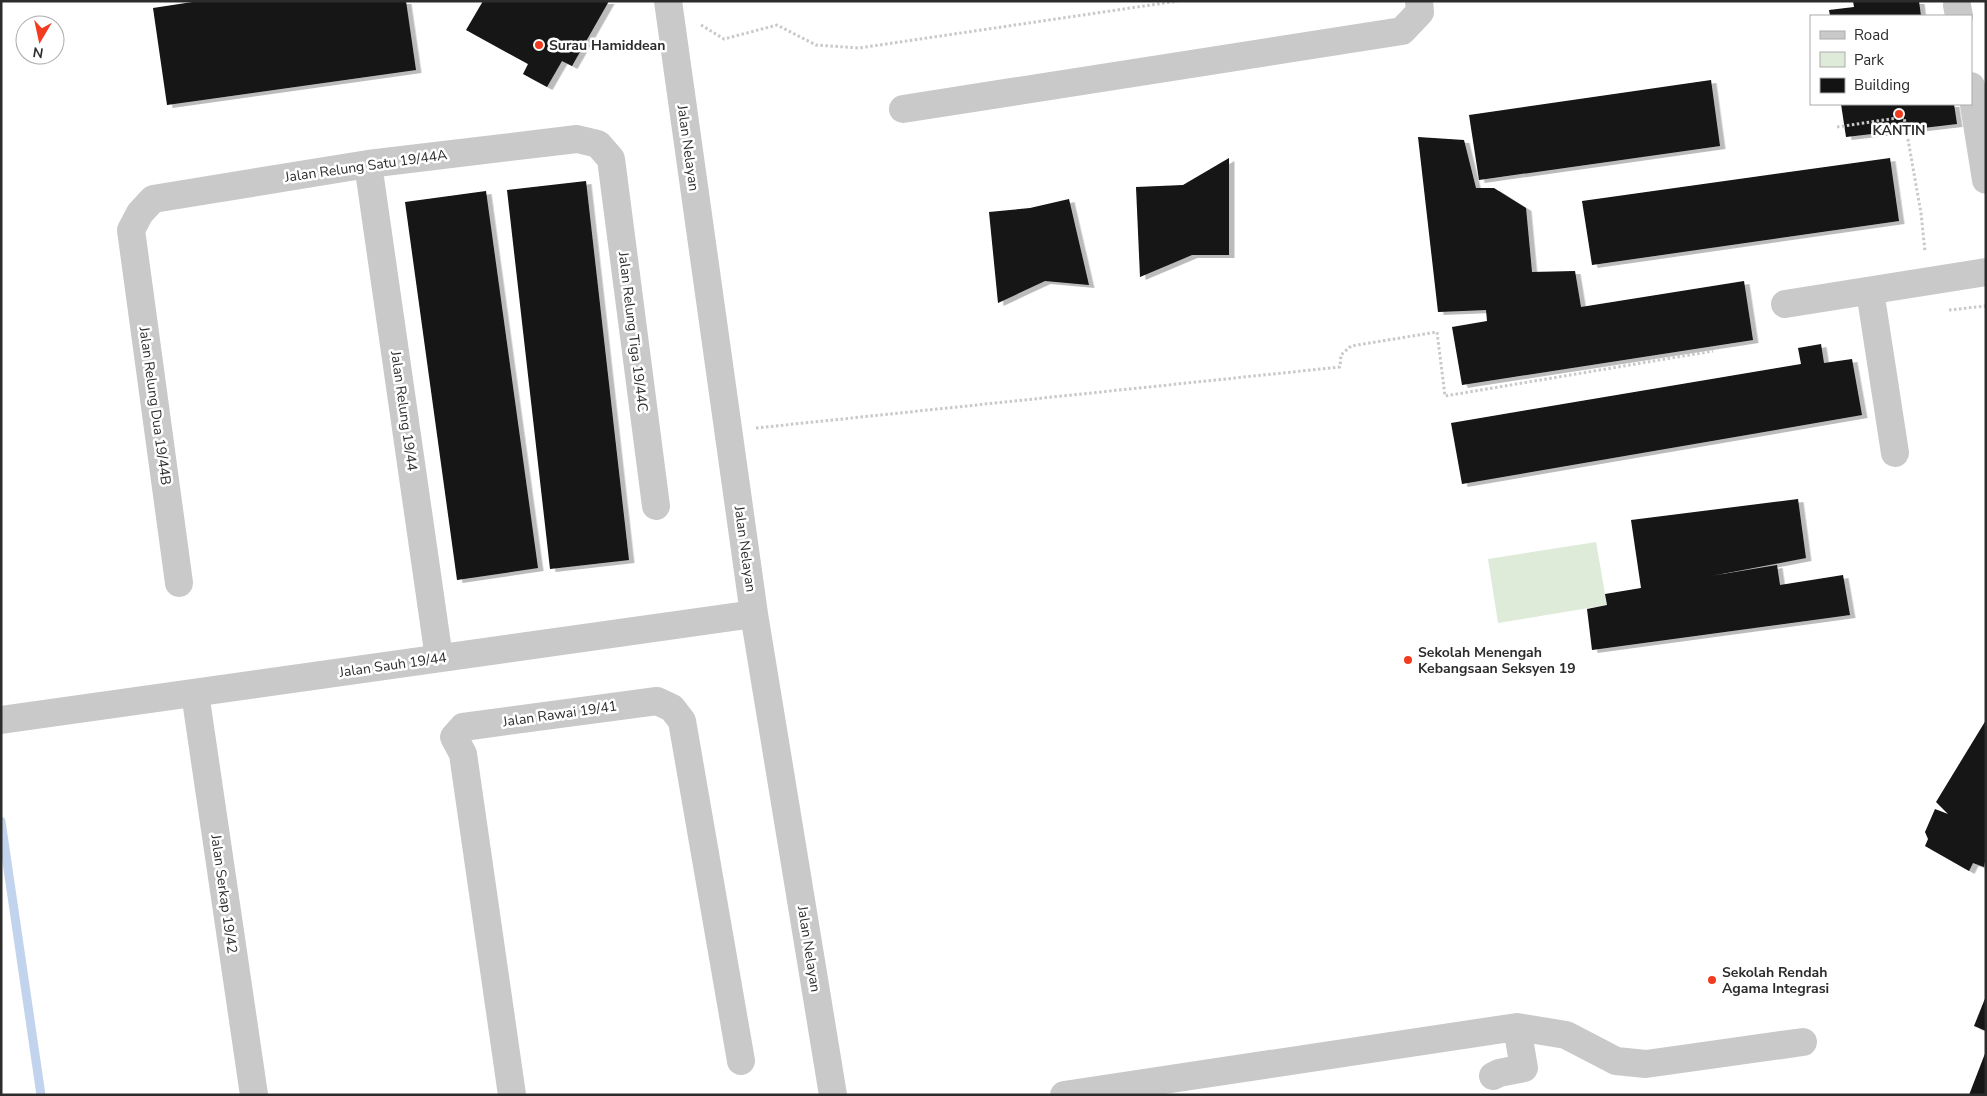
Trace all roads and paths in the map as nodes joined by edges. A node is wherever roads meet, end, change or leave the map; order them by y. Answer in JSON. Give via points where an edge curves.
{"nodes":[{"id":1,"x":1178,"y":1,"type":"edge"},
{"id":2,"x":1419,"y":1,"type":"edge"},
{"id":3,"x":674,"y":2,"type":"edge"},
{"id":4,"x":1972,"y":92,"type":"edge"},
{"id":5,"x":903,"y":109,"type":"dead end"},
{"id":6,"x":1837,"y":127,"type":"dead end"},
{"id":7,"x":611,"y":159,"type":"joint"},
{"id":8,"x":368,"y":164,"type":"junction"},
{"id":9,"x":1986,"y":180,"type":"edge"},
{"id":10,"x":132,"y":230,"type":"joint"},
{"id":11,"x":1986,"y":272,"type":"edge"},
{"id":12,"x":1928,"y":282,"type":"junction"},
{"id":13,"x":1870,"y":291,"type":"junction"},
{"id":14,"x":1784,"y":304,"type":"dead end"},
{"id":15,"x":1713,"y":351,"type":"dead end"},
{"id":16,"x":728,"y":432,"type":"junction"},
{"id":17,"x":1895,"y":453,"type":"dead end"},
{"id":18,"x":656,"y":506,"type":"dead end"},
{"id":19,"x":179,"y":583,"type":"dead end"},
{"id":20,"x":754,"y":614,"type":"junction"},
{"id":21,"x":440,"y":658,"type":"junction"},
{"id":22,"x":195,"y":693,"type":"junction"},
{"id":23,"x":1,"y":720,"type":"edge"},
{"id":24,"x":1517,"y":1028,"type":"junction"},
{"id":25,"x":1803,"y":1042,"type":"dead end"},
{"id":26,"x":741,"y":1061,"type":"dead end"},
{"id":27,"x":1493,"y":1076,"type":"dead end"},
{"id":28,"x":254,"y":1095,"type":"edge"},
{"id":29,"x":512,"y":1095,"type":"edge"},
{"id":30,"x":833,"y":1095,"type":"edge"},
{"id":31,"x":1064,"y":1095,"type":"edge"}],
"edges":[{"from":1,"to":3,"type":"path","via":[[859,48],[816,45],[777,25],[724,39]]},
{"from":2,"to":5,"type":"street","via":[[1420,12],[1402,31]]},
{"from":3,"to":16,"type":"street","name":"Jalan Nelayan"},
{"from":4,"to":9,"type":"street"},
{"from":6,"to":12,"type":"path","via":[[1904,117],[1921,213]]},
{"from":7,"to":8,"type":"street","name":"Jalan Relung Satu 19/44A","via":[[598,144],[577,139]]},
{"from":7,"to":18,"type":"street","name":"Jalan Relung Tiga 19/44C"},
{"from":8,"to":10,"type":"street","name":"Jalan Relung Satu 19/44A","via":[[153,199],[140,213]]},
{"from":8,"to":21,"type":"street","name":"Jalan Relung 19/44"},
{"from":10,"to":19,"type":"street","name":"Jalan Relung Dua 19/44B"},
{"from":11,"to":12,"type":"street"},
{"from":12,"to":13,"type":"street"},
{"from":13,"to":14,"type":"street"},
{"from":13,"to":17,"type":"street"},
{"from":15,"to":16,"type":"path","via":[[1445,396],[1437,332],[1350,346],[1341,355],[1340,367]]},
{"from":16,"to":20,"type":"street","name":"Jalan Nelayan"},
{"from":20,"to":21,"type":"street","name":"Jalan Sauh 19/44"},
{"from":20,"to":30,"type":"street","name":"Jalan Nelayan"},
{"from":21,"to":22,"type":"street","name":"Jalan Sauh 19/44"},
{"from":22,"to":23,"type":"street","name":"Jalan Sauh 19/44"},
{"from":22,"to":28,"type":"street","name":"Jalan Serkap 19/42"},
{"from":24,"to":25,"type":"street","via":[[1566,1035],[1616,1061],[1646,1064]]},
{"from":24,"to":27,"type":"street","via":[[1524,1068]]},
{"from":24,"to":31,"type":"street"},
{"from":26,"to":29,"type":"street","name":"Jalan Rawai 19/41","via":[[682,721],[672,708],[657,701],[463,727],[454,737],[463,754]]}]}
